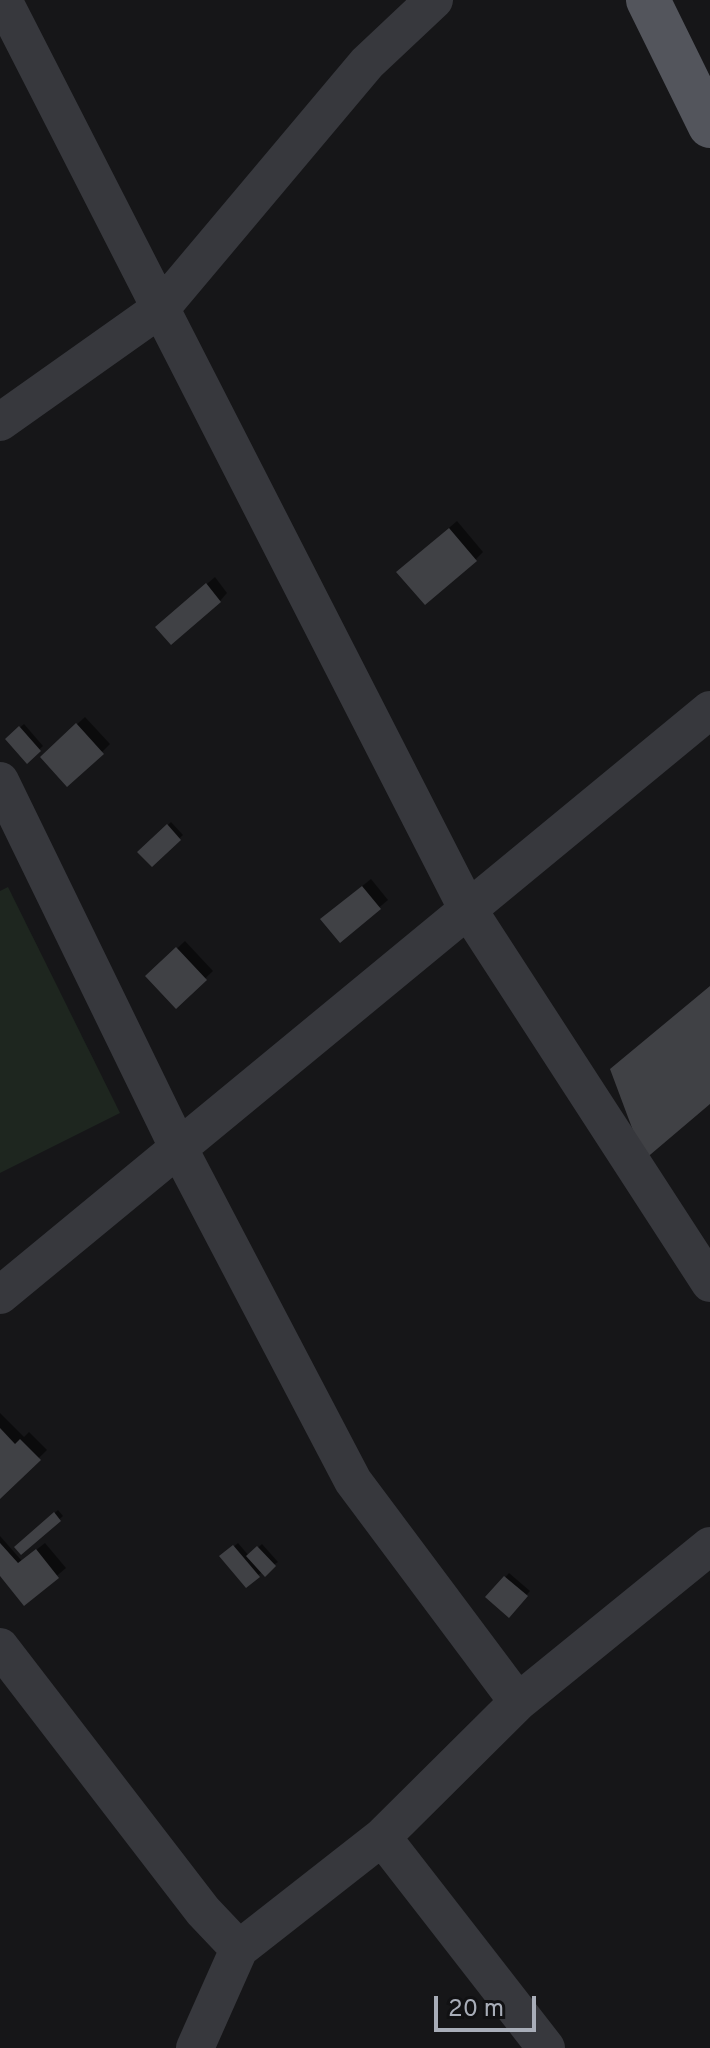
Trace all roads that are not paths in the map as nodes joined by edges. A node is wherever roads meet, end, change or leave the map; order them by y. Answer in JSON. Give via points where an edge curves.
{"nodes":[{"id":1,"x":3,"y":0,"type":"edge"},
{"id":2,"x":434,"y":0,"type":"edge"},
{"id":3,"x":648,"y":0,"type":"edge"},
{"id":4,"x":710,"y":126,"type":"edge"},
{"id":5,"x":161,"y":308,"type":"junction"},
{"id":6,"x":0,"y":422,"type":"edge"},
{"id":7,"x":710,"y":710,"type":"edge"},
{"id":8,"x":0,"y":781,"type":"edge"},
{"id":9,"x":467,"y":908,"type":"junction"},
{"id":10,"x":178,"y":1147,"type":"junction"},
{"id":11,"x":710,"y":1283,"type":"edge"},
{"id":12,"x":0,"y":1295,"type":"edge"},
{"id":13,"x":710,"y":1546,"type":"edge"},
{"id":14,"x":0,"y":1647,"type":"edge"},
{"id":15,"x":518,"y":1702,"type":"junction"},
{"id":16,"x":382,"y":1837,"type":"junction"},
{"id":17,"x":239,"y":1949,"type":"junction"},
{"id":18,"x":195,"y":2048,"type":"edge"},
{"id":19,"x":546,"y":2048,"type":"edge"}],
"edges":[{"from":1,"to":5,"type":"street"},
{"from":2,"to":5,"type":"street","via":[[367,63]]},
{"from":3,"to":4,"type":"main road"},
{"from":5,"to":6,"type":"street"},
{"from":5,"to":9,"type":"street"},
{"from":7,"to":9,"type":"street"},
{"from":8,"to":10,"type":"street"},
{"from":9,"to":10,"type":"street"},
{"from":9,"to":11,"type":"street"},
{"from":10,"to":12,"type":"street"},
{"from":10,"to":15,"type":"street","via":[[353,1481]]},
{"from":13,"to":15,"type":"street"},
{"from":14,"to":17,"type":"street","via":[[203,1911]]},
{"from":15,"to":16,"type":"street"},
{"from":16,"to":17,"type":"street"},
{"from":16,"to":19,"type":"street"},
{"from":17,"to":18,"type":"street"}]}
